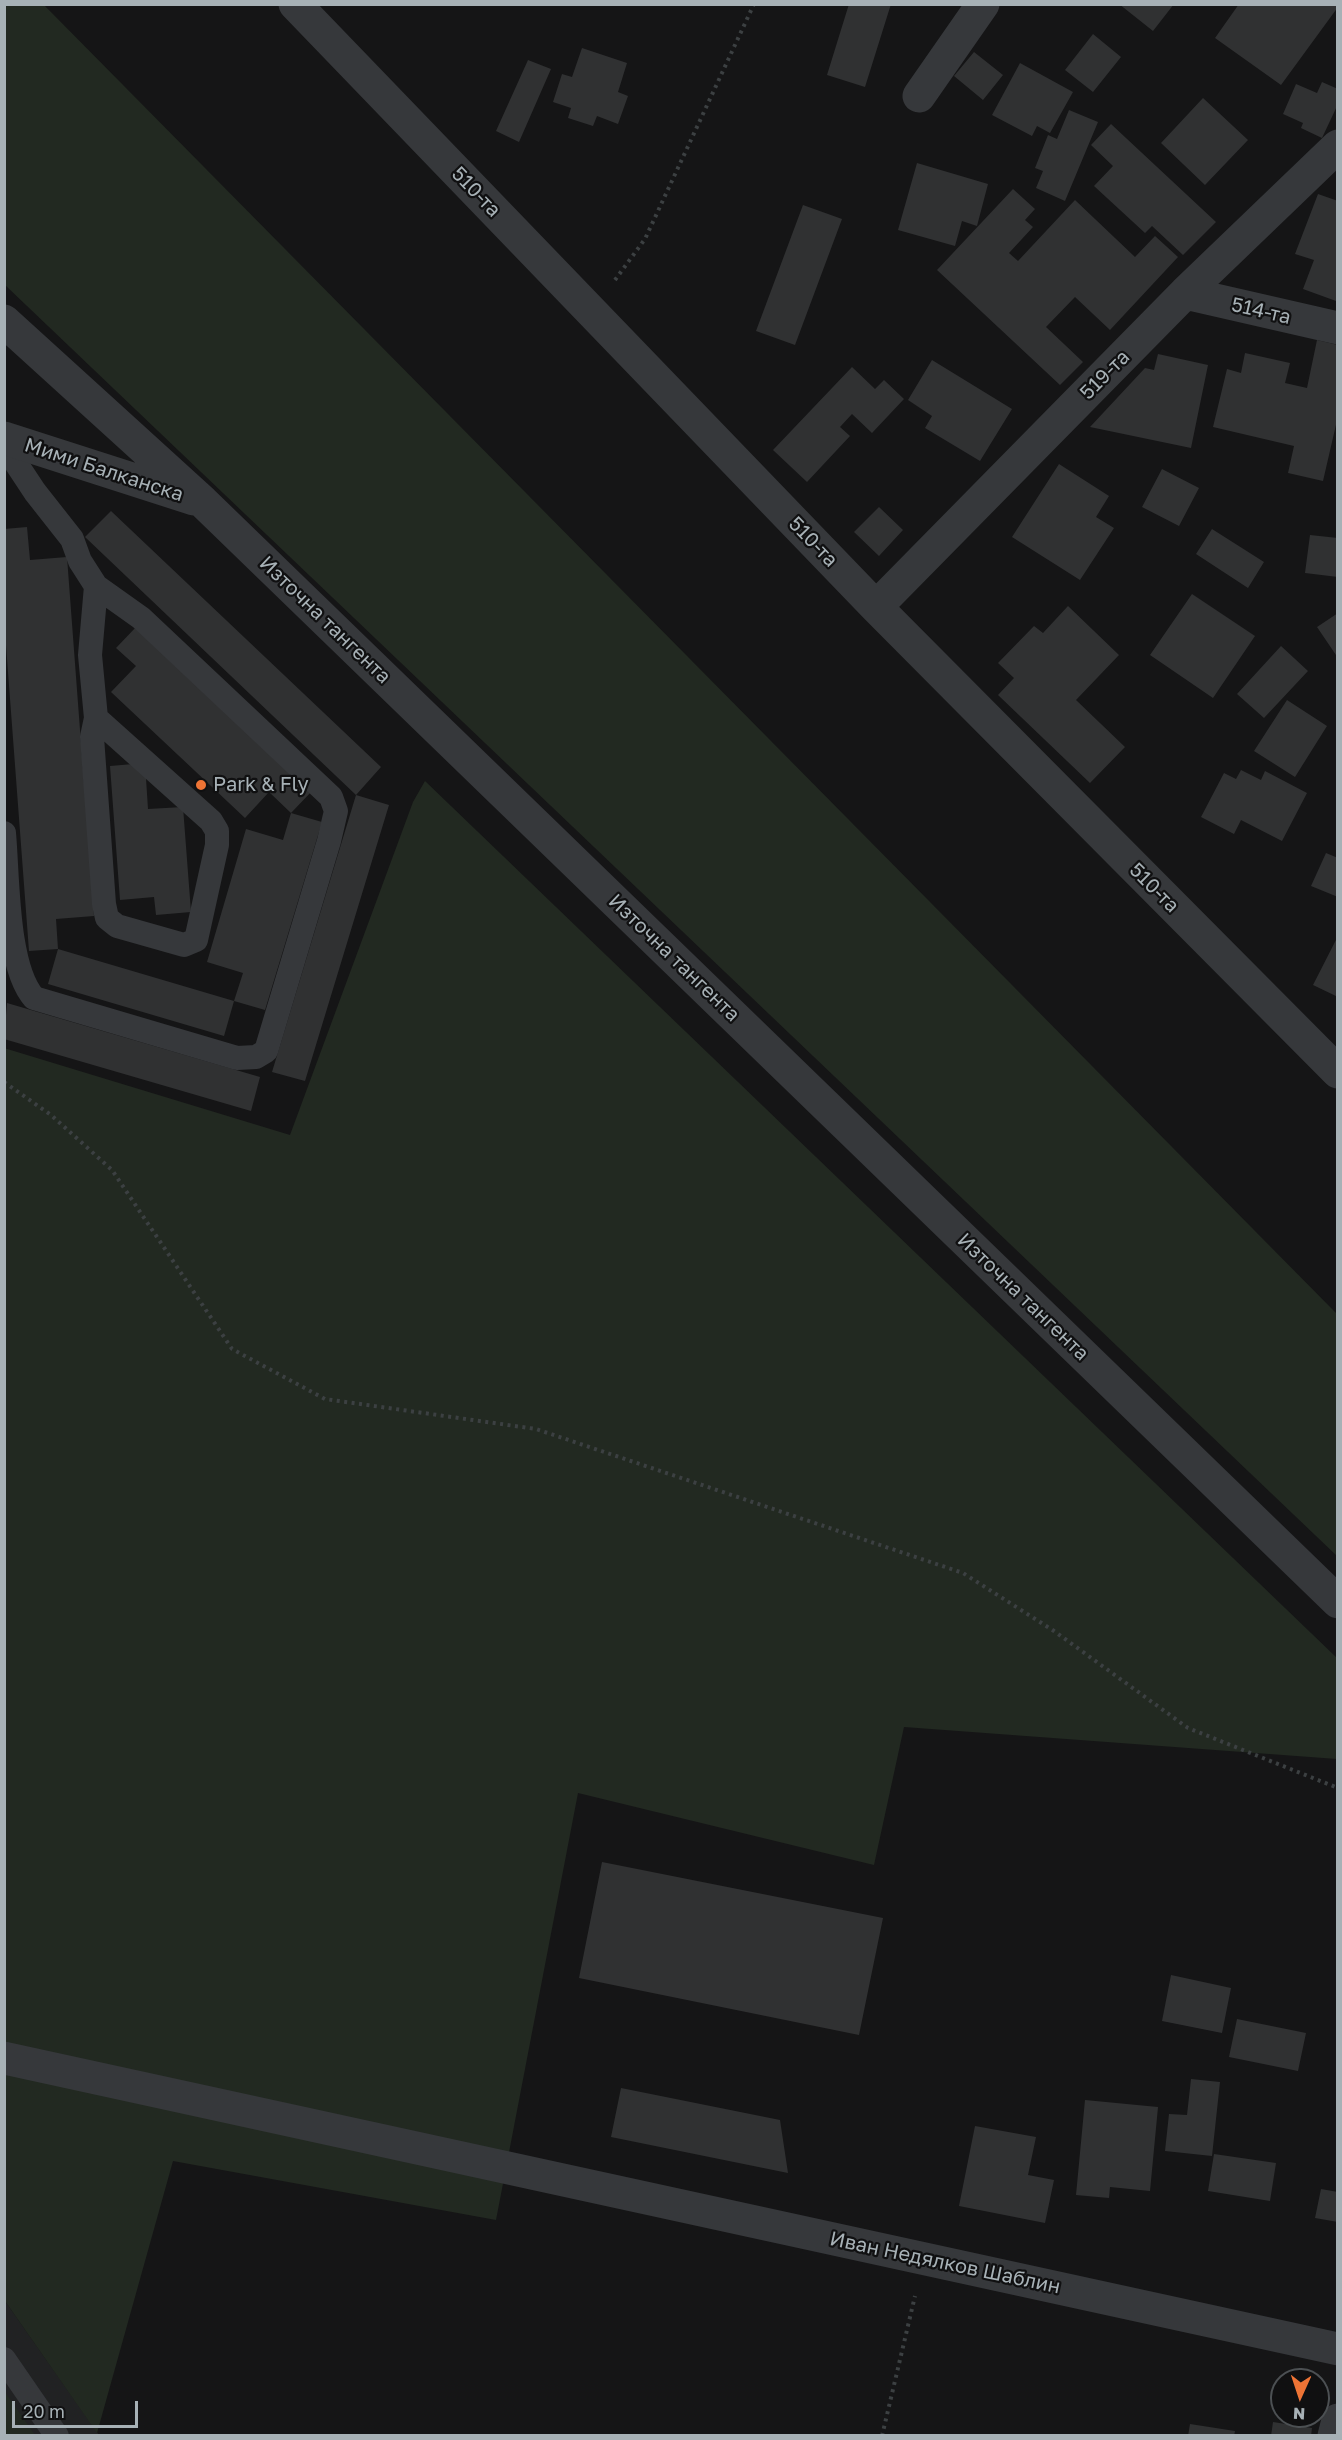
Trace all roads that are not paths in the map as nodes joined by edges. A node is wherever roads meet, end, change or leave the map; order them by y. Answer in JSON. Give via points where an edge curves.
{"nodes":[{"id":1,"x":296,"y":4,"type":"edge"},
{"id":2,"x":983,"y":4,"type":"edge"},
{"id":3,"x":919,"y":96,"type":"dead end"},
{"id":4,"x":1338,"y":146,"type":"edge"},
{"id":5,"x":1185,"y":293,"type":"junction"},
{"id":6,"x":4,"y":321,"type":"edge"},
{"id":7,"x":1338,"y":328,"type":"edge"},
{"id":8,"x":4,"y":438,"type":"edge"},
{"id":9,"x":4,"y":445,"type":"edge"},
{"id":10,"x":203,"y":502,"type":"junction"},
{"id":11,"x":96,"y":586,"type":"junction"},
{"id":12,"x":876,"y":607,"type":"junction"},
{"id":13,"x":96,"y":718,"type":"junction"},
{"id":14,"x":4,"y":833,"type":"edge"},
{"id":15,"x":1338,"y":1072,"type":"edge"},
{"id":16,"x":1338,"y":1602,"type":"edge"},
{"id":17,"x":4,"y":2058,"type":"edge"},
{"id":18,"x":1338,"y":2349,"type":"edge"},
{"id":19,"x":4,"y":2360,"type":"edge"},
{"id":20,"x":1338,"y":2420,"type":"edge"},
{"id":21,"x":57,"y":2436,"type":"edge"},
{"id":22,"x":1334,"y":2436,"type":"edge"}],
"edges":[{"from":1,"to":12,"type":"street","name":"510-та"},
{"from":2,"to":3,"type":"street"},
{"from":4,"to":5,"type":"street","name":"519-та"},
{"from":5,"to":7,"type":"street","name":"514-та"},
{"from":5,"to":12,"type":"street","name":"519-та"},
{"from":6,"to":10,"type":"street","name":"Източна тангента"},
{"from":8,"to":10,"type":"street","name":"Мими Балканска"},
{"from":9,"to":11,"type":"lane","via":[[35,492],[46,524],[80,561]]},
{"from":10,"to":16,"type":"street","name":"Източна тангента"},
{"from":11,"to":13,"type":"lane","via":[[90,655]]},
{"from":11,"to":14,"type":"lane","via":[[141,618],[331,797],[336,811],[329,841],[266,1051],[256,1057],[237,1058],[34,998],[25,988],[14,949]]},
{"from":12,"to":15,"type":"street","name":"510-та"},
{"from":13,"to":13,"type":"lane","via":[[211,821],[217,831],[196,940],[190,944],[117,926],[107,918],[92,737]]},
{"from":17,"to":18,"type":"street","name":"Иван Недялков Шаблин"},
{"from":19,"to":21,"type":"lane"},
{"from":20,"to":22,"type":"street"}]}
